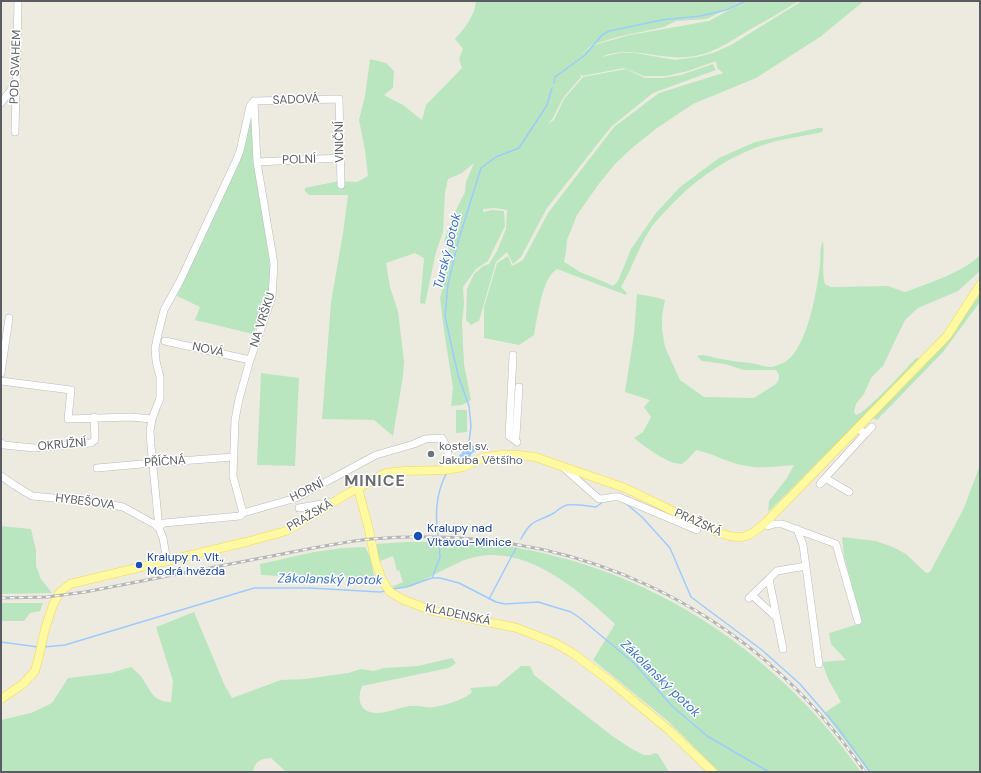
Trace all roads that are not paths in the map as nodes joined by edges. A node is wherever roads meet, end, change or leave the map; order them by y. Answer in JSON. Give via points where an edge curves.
{"nodes":[{"id":1,"x":18,"y":1,"type":"edge"},
{"id":2,"x":16,"y":83,"type":"junction"},
{"id":3,"x":339,"y":99,"type":"joint"},
{"id":4,"x":254,"y":102,"type":"junction"},
{"id":5,"x":1,"y":103,"type":"edge"},
{"id":6,"x":14,"y":132,"type":"dead end"},
{"id":7,"x":340,"y":158,"type":"junction"},
{"id":8,"x":258,"y":162,"type":"junction"},
{"id":9,"x":342,"y":185,"type":"dead end"},
{"id":10,"x":980,"y":285,"type":"edge"},
{"id":11,"x":9,"y":318,"type":"dead end"},
{"id":12,"x":165,"y":341,"type":"dead end"},
{"id":13,"x":513,"y":354,"type":"dead end"},
{"id":14,"x":250,"y":360,"type":"junction"},
{"id":15,"x":1,"y":373,"type":"edge"},
{"id":16,"x":1,"y":381,"type":"edge"},
{"id":17,"x":519,"y":387,"type":"dead end"},
{"id":18,"x":94,"y":417,"type":"junction"},
{"id":19,"x":152,"y":419,"type":"junction"},
{"id":20,"x":872,"y":427,"type":"dead end"},
{"id":21,"x":858,"y":428,"type":"junction"},
{"id":22,"x":865,"y":434,"type":"junction"},
{"id":23,"x":1,"y":443,"type":"edge"},
{"id":24,"x":233,"y":457,"type":"junction"},
{"id":25,"x":153,"y":463,"type":"junction"},
{"id":26,"x":562,"y":466,"type":"junction"},
{"id":27,"x":97,"y":468,"type":"dead end"},
{"id":28,"x":445,"y":470,"type":"junction"},
{"id":29,"x":1,"y":476,"type":"edge"},
{"id":30,"x":825,"y":478,"type":"junction"},
{"id":31,"x":820,"y":484,"type":"dead end"},
{"id":32,"x":358,"y":488,"type":"junction"},
{"id":33,"x":849,"y":492,"type":"dead end"},
{"id":34,"x":334,"y":502,"type":"junction"},
{"id":35,"x":299,"y":508,"type":"dead end"},
{"id":36,"x":244,"y":513,"type":"junction"},
{"id":37,"x":767,"y":524,"type":"junction"},
{"id":38,"x":158,"y":527,"type":"junction"},
{"id":39,"x":797,"y":529,"type":"junction"},
{"id":40,"x":697,"y":530,"type":"dead end"},
{"id":41,"x":167,"y":562,"type":"junction"},
{"id":42,"x":806,"y":566,"type":"junction"},
{"id":43,"x":769,"y":579,"type":"junction"},
{"id":44,"x":777,"y":618,"type":"junction"},
{"id":45,"x":858,"y":622,"type":"dead end"},
{"id":46,"x":784,"y":649,"type":"dead end"},
{"id":47,"x":819,"y":664,"type":"dead end"},
{"id":48,"x":1,"y":699,"type":"edge"},
{"id":49,"x":713,"y":772,"type":"edge"}],
"edges":[{"from":1,"to":2,"type":"street","name":"POD SVAHEM"},
{"from":2,"to":5,"type":"street"},
{"from":2,"to":6,"type":"street","name":"POD SVAHEM"},
{"from":3,"to":4,"type":"street","name":"SADOVÁ"},
{"from":3,"to":7,"type":"street","name":"VINIČNÍ"},
{"from":4,"to":8,"type":"street","name":"NA VRŠKU"},
{"from":4,"to":19,"type":"street","via":[[250,106],[240,151],[230,176],[164,310],[155,348],[160,377],[160,398]]},
{"from":7,"to":8,"type":"street","name":"POLNÍ"},
{"from":7,"to":9,"type":"street","name":"VINIČNÍ"},
{"from":8,"to":14,"type":"street","name":"NA VRŠKU","via":[[274,264],[272,297]]},
{"from":10,"to":21,"type":"main road","name":"PRAŽSKÁ","via":[[947,336]]},
{"from":11,"to":15,"type":"street"},
{"from":12,"to":14,"type":"street","name":"NOVÁ"},
{"from":13,"to":17,"type":"street","via":[[509,436],[515,440]]},
{"from":14,"to":24,"type":"street","name":"NA VRŠKU","via":[[235,420]]},
{"from":16,"to":18,"type":"street","name":"OKRUŽNÍ","via":[[71,390],[68,419]]},
{"from":18,"to":19,"type":"street"},
{"from":18,"to":23,"type":"street","name":"OKRUŽNÍ","via":[[95,440],[91,443],[34,448]]},
{"from":19,"to":25,"type":"street","via":[[150,446]]},
{"from":20,"to":22,"type":"street"},
{"from":21,"to":22,"type":"street"},
{"from":21,"to":37,"type":"main road","name":"PRAŽSKÁ"},
{"from":22,"to":30,"type":"street"},
{"from":24,"to":25,"type":"street","name":"PŘÍČNÁ"},
{"from":24,"to":36,"type":"street","name":"NA VRŠKU","via":[[234,482]]},
{"from":25,"to":27,"type":"street","name":"PŘÍČNÁ"},
{"from":25,"to":38,"type":"street"},
{"from":26,"to":28,"type":"main road","name":"PRAŽSKÁ","via":[[535,457],[502,455]]},
{"from":26,"to":37,"type":"main road","name":"PRAŽSKÁ","via":[[625,488],[719,533],[743,537]]},
{"from":26,"to":40,"type":"street","name":"PRAŽSKÁ","via":[[600,499],[619,497]]},
{"from":28,"to":32,"type":"main road","name":"PRAŽSKÁ","via":[[386,473]]},
{"from":28,"to":36,"type":"street","name":"HORNÍ","via":[[449,452],[442,438],[425,439],[376,455],[296,498]]},
{"from":29,"to":38,"type":"street","name":"HYBEŠOVA","via":[[32,496],[116,505]]},
{"from":30,"to":31,"type":"street"},
{"from":30,"to":33,"type":"street"},
{"from":32,"to":34,"type":"main road","name":"PRAŽSKÁ"},
{"from":32,"to":49,"type":"main road","name":"KLADENSKÁ","via":[[375,560],[385,586],[395,596],[433,611],[517,628],[574,654],[670,731]]},
{"from":34,"to":35,"type":"street"},
{"from":34,"to":41,"type":"main road","name":"PRAŽSKÁ","via":[[286,531]]},
{"from":36,"to":38,"type":"street","name":"HORNÍ","via":[[236,517],[164,523]]},
{"from":37,"to":39,"type":"street","via":[[782,524]]},
{"from":38,"to":41,"type":"street","via":[[162,534]]},
{"from":39,"to":42,"type":"street","via":[[803,545]]},
{"from":39,"to":45,"type":"street","via":[[836,544]]},
{"from":41,"to":48,"type":"main road","name":"PRAŽSKÁ","via":[[70,584],[58,596],[45,629],[35,671]]},
{"from":42,"to":43,"type":"street","via":[[777,571]]},
{"from":42,"to":47,"type":"street"},
{"from":43,"to":44,"type":"street"},
{"from":43,"to":44,"type":"street","via":[[751,597]]},
{"from":44,"to":46,"type":"street"}]}
